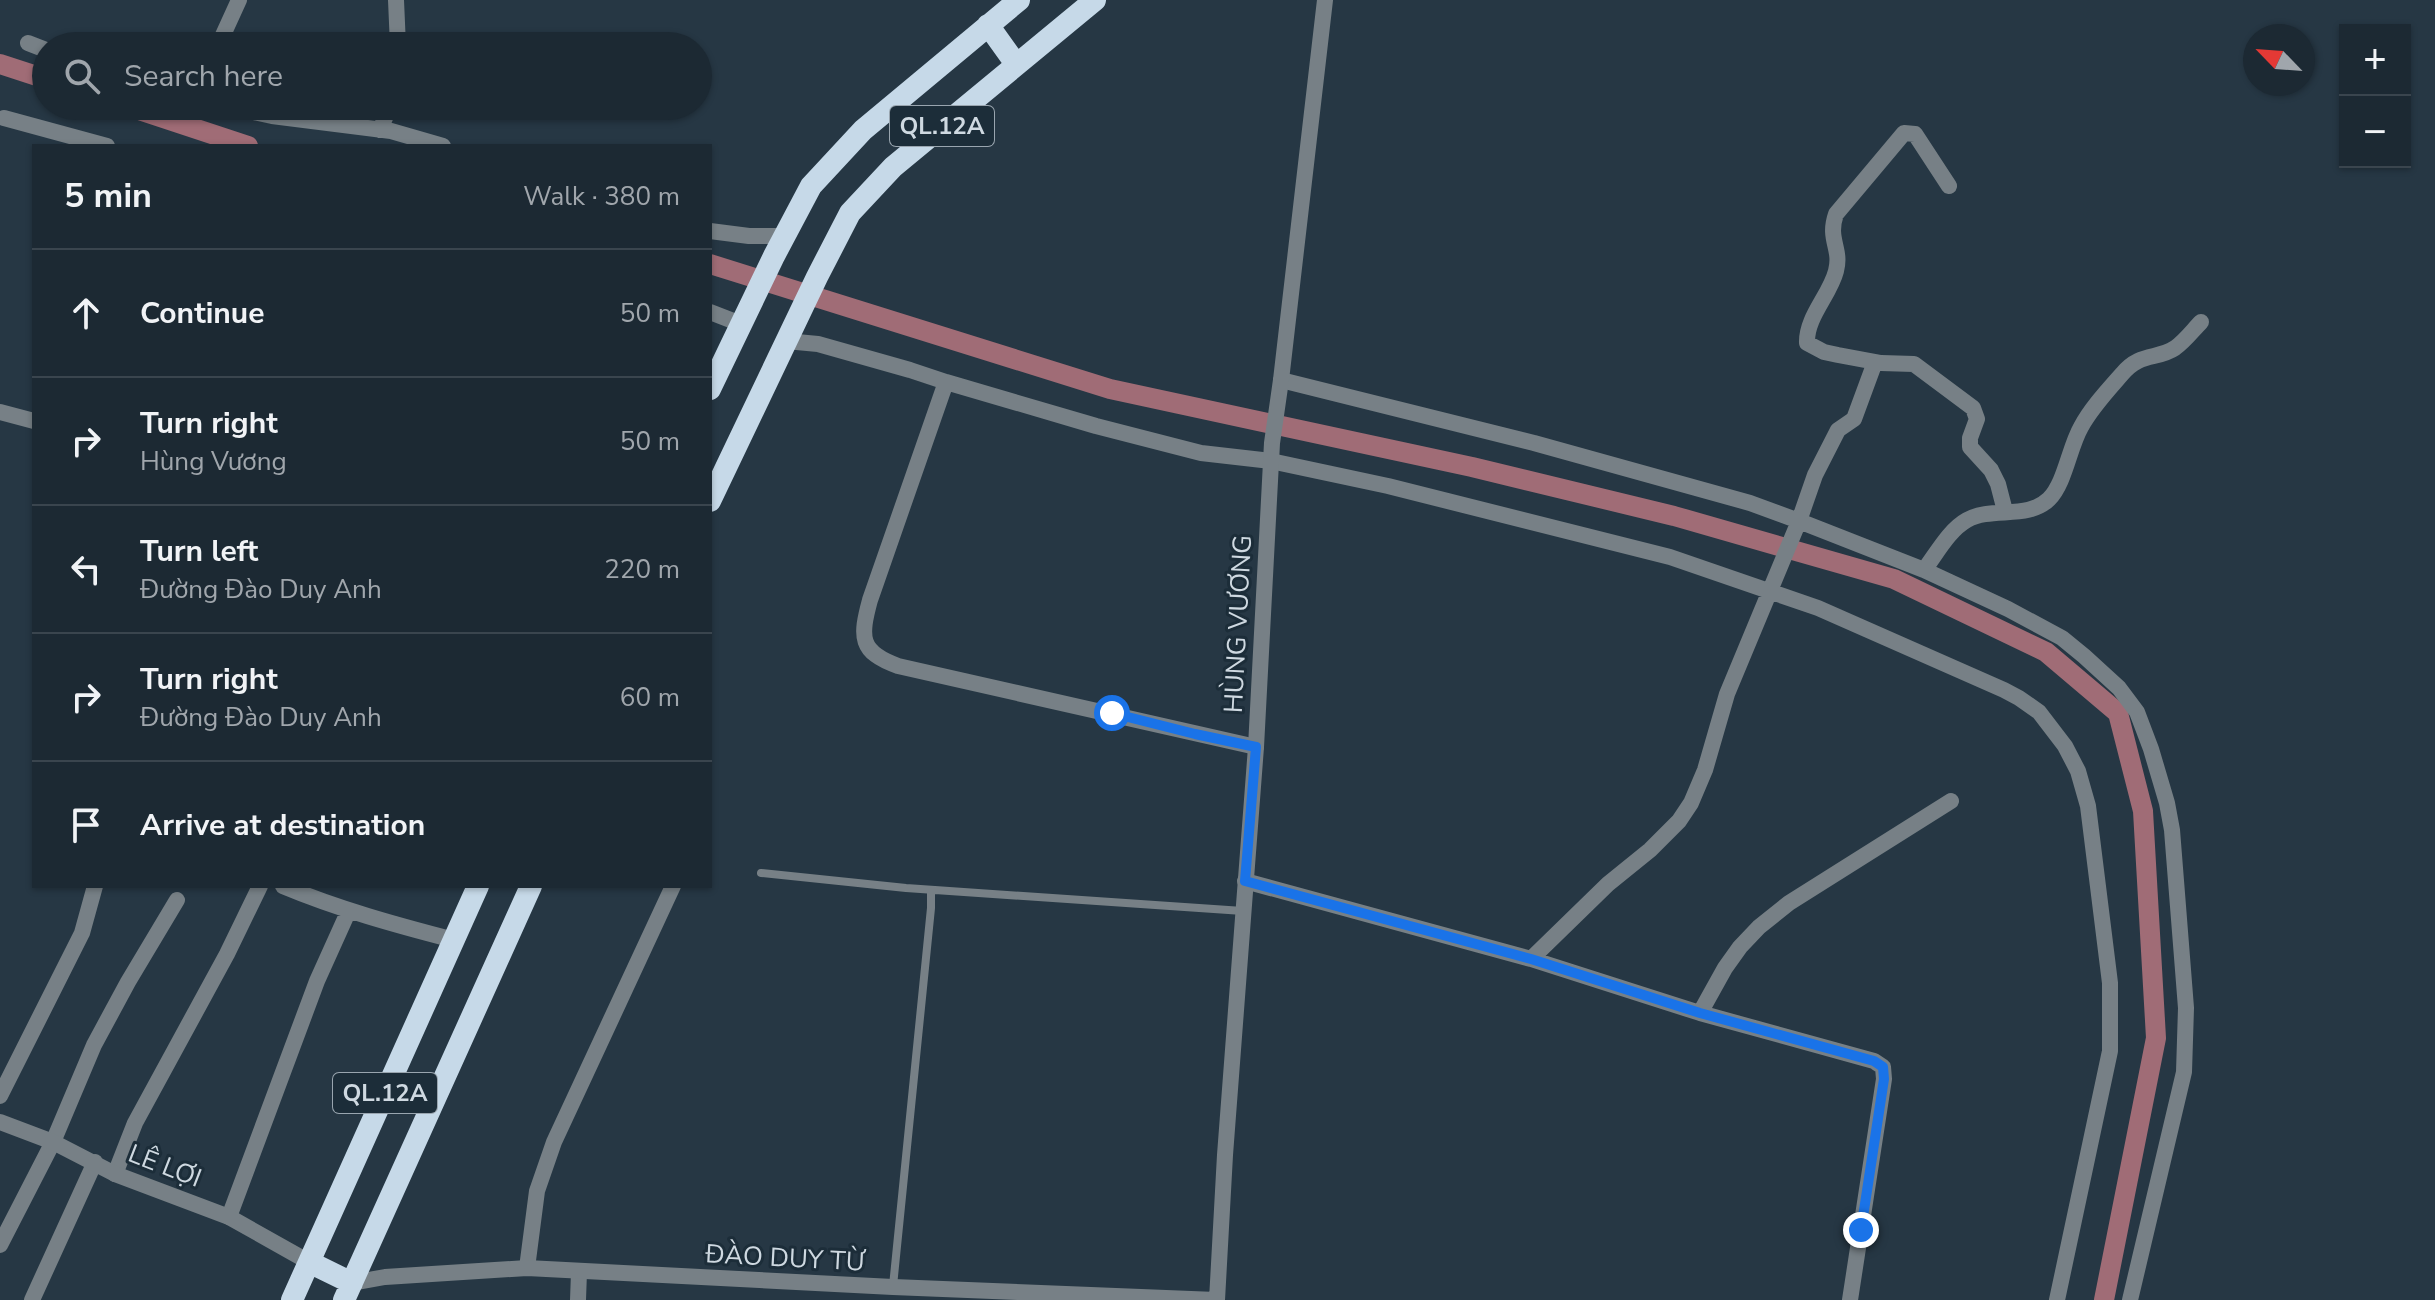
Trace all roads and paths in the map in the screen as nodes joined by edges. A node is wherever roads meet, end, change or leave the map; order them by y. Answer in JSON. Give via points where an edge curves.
{"nodes":[{"id":1,"x":239,"y":0,"type":"edge"},
{"id":2,"x":396,"y":0,"type":"edge"},
{"id":3,"x":1019,"y":0,"type":"edge"},
{"id":4,"x":1095,"y":0,"type":"edge"},
{"id":5,"x":1325,"y":0,"type":"edge"},
{"id":6,"x":988,"y":25,"type":"junction"},
{"id":7,"x":224,"y":32,"type":"edge"},
{"id":8,"x":397,"y":32,"type":"edge"},
{"id":9,"x":28,"y":43,"type":"dead end"},
{"id":10,"x":32,"y":45,"type":"edge"},
{"id":11,"x":1016,"y":64,"type":"junction"},
{"id":12,"x":4,"y":118,"type":"dead end"},
{"id":13,"x":298,"y":120,"type":"edge"},
{"id":14,"x":384,"y":120,"type":"edge"},
{"id":15,"x":380,"y":130,"type":"junction"},
{"id":16,"x":100,"y":144,"type":"edge"},
{"id":17,"x":435,"y":144,"type":"edge"},
{"id":18,"x":1949,"y":186,"type":"dead end"},
{"id":19,"x":712,"y":231,"type":"edge"},
{"id":20,"x":779,"y":246,"type":"junction"},
{"id":21,"x":712,"y":312,"type":"edge"},
{"id":22,"x":744,"y":317,"type":"junction"},
{"id":23,"x":2201,"y":322,"type":"dead end"},
{"id":24,"x":788,"y":337,"type":"junction"},
{"id":25,"x":1875,"y":362,"type":"junction"},
{"id":26,"x":946,"y":382,"type":"junction"},
{"id":27,"x":712,"y":385,"type":"edge"},
{"id":28,"x":1281,"y":386,"type":"junction"},
{"id":29,"x":0,"y":412,"type":"edge"},
{"id":30,"x":32,"y":420,"type":"edge"},
{"id":31,"x":1271,"y":461,"type":"junction"},
{"id":32,"x":712,"y":497,"type":"edge"},
{"id":33,"x":2005,"y":511,"type":"junction"},
{"id":34,"x":1798,"y":524,"type":"junction"},
{"id":35,"x":1924,"y":570,"type":"junction"},
{"id":36,"x":1770,"y":587,"type":"junction"},
{"id":37,"x":1256,"y":747,"type":"junction"},
{"id":38,"x":1951,"y":801,"type":"dead end"},
{"id":39,"x":761,"y":873,"type":"dead end"},
{"id":40,"x":1245,"y":881,"type":"junction"},
{"id":41,"x":94,"y":888,"type":"edge"},
{"id":42,"x":259,"y":888,"type":"edge"},
{"id":43,"x":288,"y":888,"type":"edge"},
{"id":44,"x":477,"y":888,"type":"edge"},
{"id":45,"x":530,"y":888,"type":"edge"},
{"id":46,"x":672,"y":888,"type":"edge"},
{"id":47,"x":931,"y":890,"type":"junction"},
{"id":48,"x":177,"y":900,"type":"dead end"},
{"id":49,"x":349,"y":910,"type":"junction"},
{"id":50,"x":1243,"y":911,"type":"junction"},
{"id":51,"x":454,"y":940,"type":"junction"},
{"id":52,"x":1531,"y":959,"type":"junction"},
{"id":53,"x":1700,"y":1013,"type":"junction"},
{"id":54,"x":0,"y":1096,"type":"edge"},
{"id":55,"x":0,"y":1122,"type":"edge"},
{"id":56,"x":53,"y":1142,"type":"junction"},
{"id":57,"x":95,"y":1162,"type":"junction"},
{"id":58,"x":115,"y":1174,"type":"junction"},
{"id":59,"x":229,"y":1217,"type":"junction"},
{"id":60,"x":0,"y":1245,"type":"edge"},
{"id":61,"x":309,"y":1262,"type":"junction"},
{"id":62,"x":527,"y":1268,"type":"junction"},
{"id":63,"x":579,"y":1272,"type":"junction"},
{"id":64,"x":348,"y":1292,"type":"edge"},
{"id":65,"x":892,"y":1294,"type":"edge"},
{"id":66,"x":32,"y":1300,"type":"edge"},
{"id":67,"x":292,"y":1300,"type":"edge"},
{"id":68,"x":578,"y":1300,"type":"edge"},
{"id":69,"x":1216,"y":1300,"type":"edge"},
{"id":70,"x":1850,"y":1300,"type":"edge"},
{"id":71,"x":2057,"y":1300,"type":"edge"},
{"id":72,"x":2130,"y":1300,"type":"edge"}],
"edges":[{"from":1,"to":7,"type":"street"},
{"from":2,"to":8,"type":"street"},
{"from":3,"to":6,"type":"highway","number":"QL.12A"},
{"from":4,"to":11,"type":"highway","number":"QL.12A"},
{"from":5,"to":28,"type":"street","name":"HÙNG VƯƠNG"},
{"from":6,"to":11,"type":"highway"},
{"from":6,"to":20,"type":"highway","number":"QL.12A","via":[[863,130],[811,186]]},
{"from":9,"to":10,"type":"street"},
{"from":11,"to":24,"type":"highway","number":"QL.12A","via":[[893,167],[850,213]]},
{"from":12,"to":16,"type":"street"},
{"from":13,"to":15,"type":"street"},
{"from":14,"to":15,"type":"street"},
{"from":15,"to":17,"type":"street"},
{"from":18,"to":25,"type":"street","via":[[1915,134],[1907,132],[1836,214],[1835,274],[1807,343],[1824,352]]},
{"from":19,"to":20,"type":"street"},
{"from":20,"to":22,"type":"highway","number":"QL.12A"},
{"from":21,"to":22,"type":"street"},
{"from":22,"to":27,"type":"highway","number":"QL.12A"},
{"from":23,"to":33,"type":"street","via":[[2175,348],[2132,363],[2123,372],[2081,426],[2048,500],[2031,509]]},
{"from":24,"to":26,"type":"street"},
{"from":24,"to":32,"type":"highway","number":"QL.12A"},
{"from":25,"to":33,"type":"street","via":[[1914,364],[1973,408],[1977,419],[1970,447],[1991,470]]},
{"from":25,"to":34,"type":"street","via":[[1854,419],[1838,430],[1815,475]]},
{"from":26,"to":31,"type":"street","via":[[1201,453]]},
{"from":26,"to":37,"type":"street","via":[[870,600],[863,634],[872,654],[898,666]]},
{"from":28,"to":31,"type":"street","name":"HÙNG VƯƠNG"},
{"from":28,"to":34,"type":"street","via":[[1534,443],[1750,503]]},
{"from":29,"to":30,"type":"street"},
{"from":31,"to":36,"type":"street","via":[[1670,557]]},
{"from":31,"to":37,"type":"street","name":"HÙNG VƯƠNG"},
{"from":33,"to":35,"type":"street","via":[[1978,515],[1959,525]]},
{"from":34,"to":35,"type":"street"},
{"from":34,"to":36,"type":"street"},
{"from":35,"to":72,"type":"street","via":[[2062,638],[2119,688],[2137,712],[2167,803],[2182,940],[2186,1054]]},
{"from":36,"to":52,"type":"street","via":[[1685,812]]},
{"from":36,"to":71,"type":"street","via":[[2019,698],[2039,712],[2078,771],[2088,806],[2105,936],[2110,1051]]},
{"from":37,"to":40,"type":"street","name":"HÙNG VƯƠNG"},
{"from":38,"to":53,"type":"street","via":[[1759,927],[1725,968]]},
{"from":39,"to":47,"type":"lane"},
{"from":40,"to":50,"type":"street","name":"HÙNG VƯƠNG"},
{"from":40,"to":52,"type":"street"},
{"from":41,"to":54,"type":"street","via":[[82,933]]},
{"from":42,"to":58,"type":"street","via":[[135,1123]]},
{"from":43,"to":49,"type":"street"},
{"from":44,"to":51,"type":"highway","number":"QL.12A"},
{"from":45,"to":64,"type":"highway","number":"QL.12A"},
{"from":46,"to":62,"type":"street","via":[[543,1170]]},
{"from":47,"to":50,"type":"lane"},
{"from":47,"to":65,"type":"lane"},
{"from":48,"to":56,"type":"street","via":[[94,1045]]},
{"from":49,"to":51,"type":"street"},
{"from":49,"to":59,"type":"street"},
{"from":50,"to":69,"type":"street","name":"HÙNG VƯƠNG"},
{"from":51,"to":61,"type":"highway","number":"QL.12A"},
{"from":52,"to":53,"type":"street"},
{"from":53,"to":70,"type":"street","via":[[1883,1067]]},
{"from":55,"to":56,"type":"street","name":"LÊ LỢI"},
{"from":56,"to":57,"type":"street","name":"LÊ LỢI"},
{"from":56,"to":60,"type":"street"},
{"from":57,"to":58,"type":"street","name":"LÊ LỢI"},
{"from":57,"to":66,"type":"street"},
{"from":58,"to":59,"type":"street","name":"LÊ LỢI"},
{"from":59,"to":61,"type":"street","name":"LÊ LỢI"},
{"from":61,"to":64,"type":"highway"},
{"from":61,"to":67,"type":"highway","number":"QL.12A"},
{"from":62,"to":63,"type":"street","name":"ĐÀO DUY TỪ"},
{"from":62,"to":64,"type":"street","name":"ĐÀO DUY TỪ","via":[[385,1277]]},
{"from":63,"to":65,"type":"street","name":"ĐÀO DUY TỪ"},
{"from":63,"to":68,"type":"street"},
{"from":65,"to":69,"type":"street","name":"ĐÀO DUY TỪ"}]}
